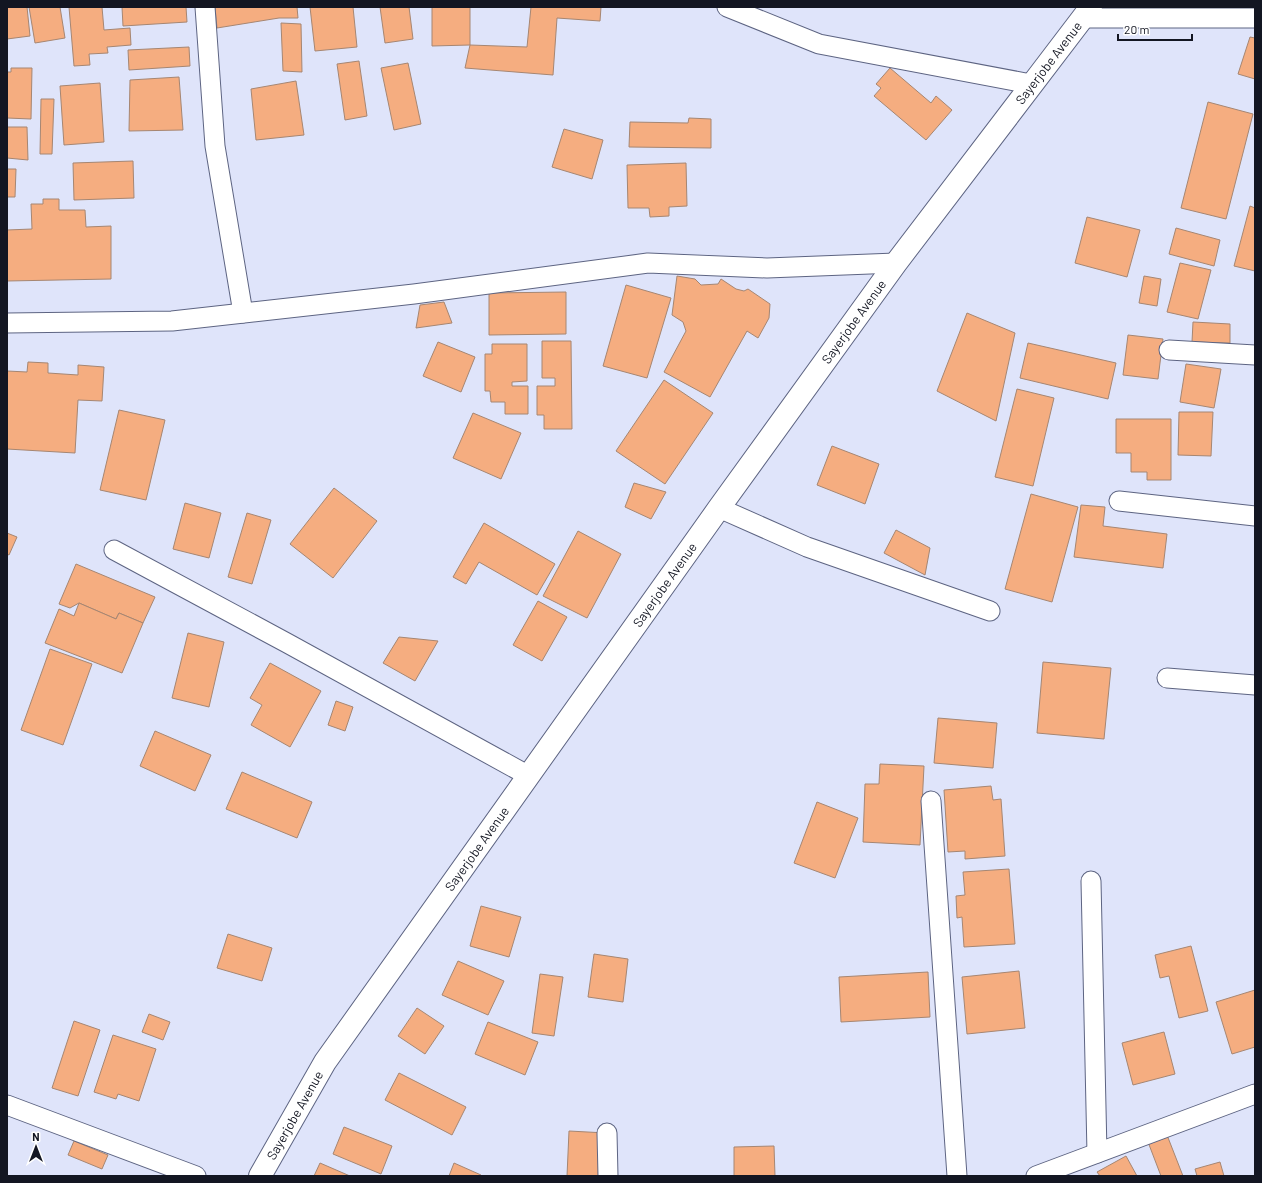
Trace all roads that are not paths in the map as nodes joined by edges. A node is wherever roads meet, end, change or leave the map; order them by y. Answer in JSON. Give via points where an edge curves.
{"nodes":[{"id":1,"x":205,"y":7,"type":"edge"},
{"id":2,"x":735,"y":8,"type":"edge"},
{"id":3,"x":1087,"y":12,"type":"edge"},
{"id":4,"x":1255,"y":18,"type":"edge"},
{"id":5,"x":1031,"y":84,"type":"junction"},
{"id":6,"x":896,"y":263,"type":"junction"},
{"id":7,"x":243,"y":313,"type":"junction"},
{"id":8,"x":7,"y":323,"type":"edge"},
{"id":9,"x":1169,"y":350,"type":"dead end"},
{"id":10,"x":1255,"y":354,"type":"edge"},
{"id":11,"x":1119,"y":501,"type":"dead end"},
{"id":12,"x":720,"y":508,"type":"junction"},
{"id":13,"x":1255,"y":516,"type":"edge"},
{"id":14,"x":114,"y":550,"type":"dead end"},
{"id":15,"x":990,"y":611,"type":"dead end"},
{"id":16,"x":1167,"y":678,"type":"dead end"},
{"id":17,"x":1255,"y":685,"type":"edge"},
{"id":18,"x":529,"y":776,"type":"junction"},
{"id":19,"x":931,"y":801,"type":"dead end"},
{"id":20,"x":1091,"y":882,"type":"dead end"},
{"id":21,"x":1255,"y":1094,"type":"edge"},
{"id":22,"x":7,"y":1105,"type":"edge"},
{"id":23,"x":607,"y":1133,"type":"dead end"},
{"id":24,"x":1097,"y":1154,"type":"junction"},
{"id":25,"x":196,"y":1176,"type":"edge"},
{"id":26,"x":260,"y":1176,"type":"edge"},
{"id":27,"x":608,"y":1176,"type":"edge"},
{"id":28,"x":958,"y":1176,"type":"edge"},
{"id":29,"x":1037,"y":1176,"type":"edge"}],
"edges":[{"from":1,"to":7,"type":"street","via":[[216,146]]},
{"from":2,"to":5,"type":"street","via":[[819,44]]},
{"from":3,"to":4,"type":"street"},
{"from":3,"to":5,"type":"main road","name":"Sayerjobe Avenue"},
{"from":5,"to":6,"type":"main road","name":"Sayerjobe Avenue"},
{"from":6,"to":7,"type":"street","via":[[767,268],[648,263],[414,294]]},
{"from":6,"to":12,"type":"main road","name":"Sayerjobe Avenue"},
{"from":7,"to":8,"type":"street","via":[[172,321]]},
{"from":9,"to":10,"type":"street"},
{"from":11,"to":13,"type":"street"},
{"from":12,"to":15,"type":"street","via":[[807,547]]},
{"from":12,"to":18,"type":"main road","name":"Sayerjobe Avenue"},
{"from":14,"to":18,"type":"street"},
{"from":16,"to":17,"type":"street"},
{"from":18,"to":26,"type":"main road","name":"Sayerjobe Avenue","via":[[325,1062]]},
{"from":19,"to":28,"type":"street"},
{"from":20,"to":24,"type":"street"},
{"from":21,"to":24,"type":"street"},
{"from":22,"to":25,"type":"street"},
{"from":23,"to":27,"type":"street"},
{"from":24,"to":29,"type":"street"}]}
